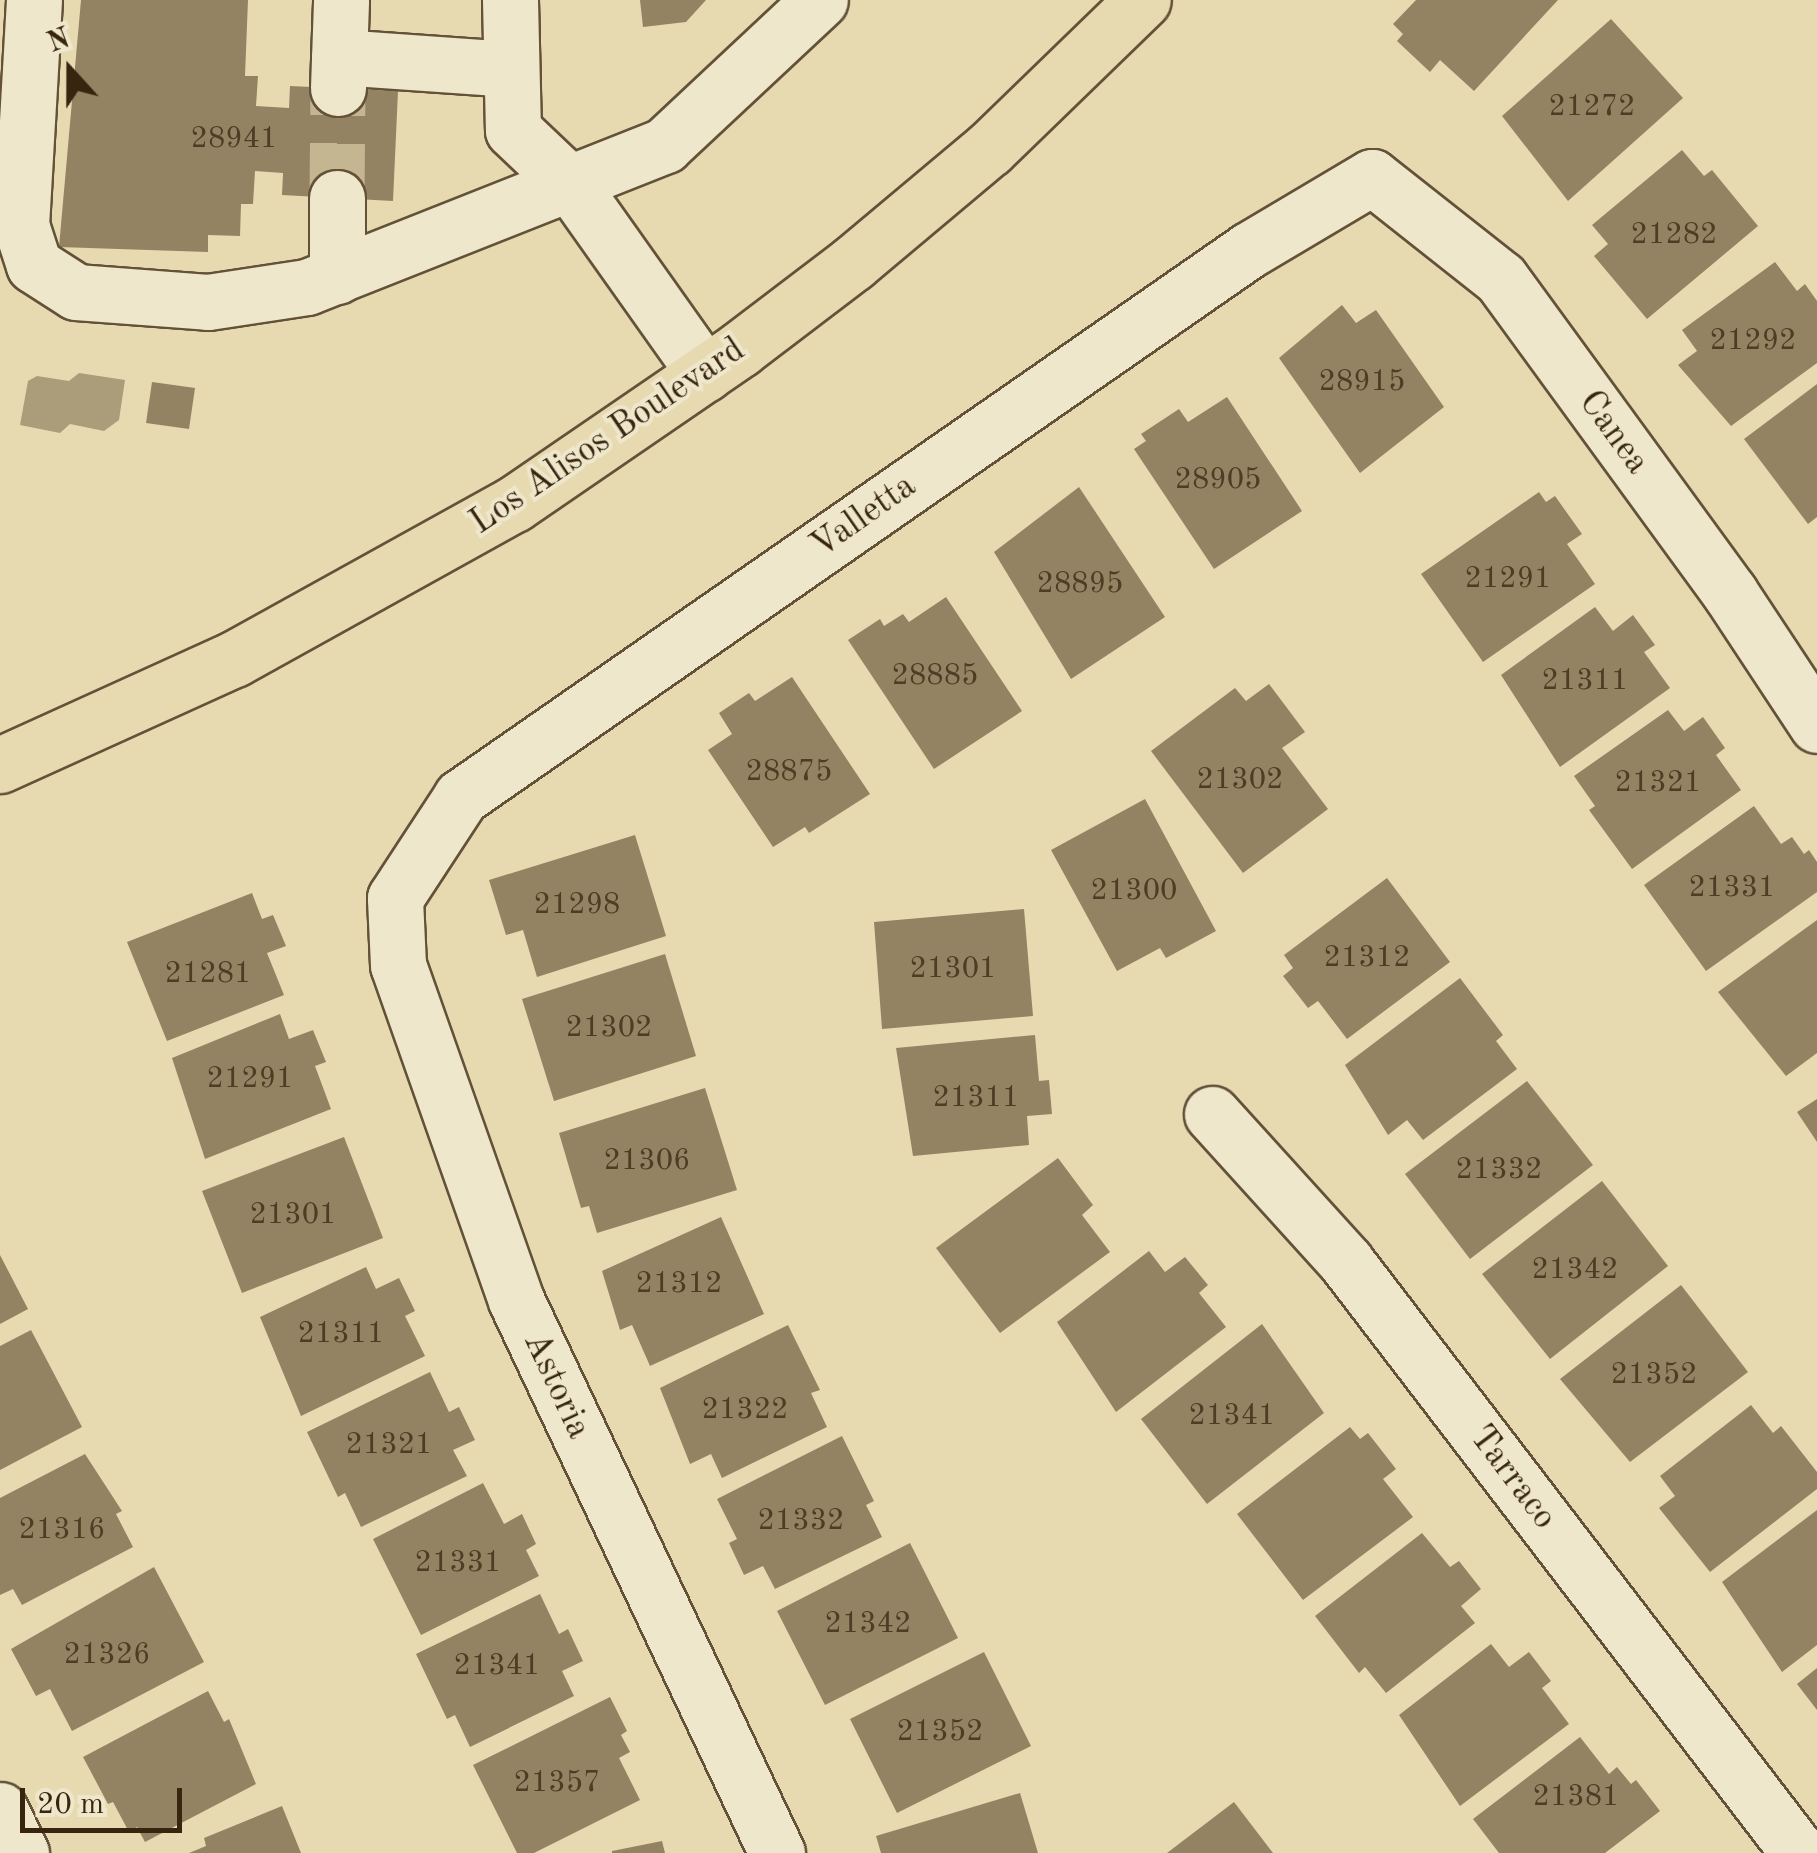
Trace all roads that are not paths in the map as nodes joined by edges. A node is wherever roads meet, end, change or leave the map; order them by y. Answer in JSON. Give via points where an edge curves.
{"nodes":[{"id":1,"x":34,"y":0,"type":"edge"},
{"id":2,"x":341,"y":0,"type":"edge"},
{"id":3,"x":510,"y":0,"type":"edge"},
{"id":4,"x":820,"y":0,"type":"edge"},
{"id":5,"x":1143,"y":0,"type":"edge"},
{"id":6,"x":509,"y":69,"type":"junction"},
{"id":7,"x":1372,"y":177,"type":"joint"},
{"id":8,"x":572,"y":186,"type":"junction"},
{"id":9,"x":336,"y":198,"type":"tunnel mouth"},
{"id":10,"x":338,"y":276,"type":"junction"},
{"id":11,"x":705,"y":374,"type":"junction"},
{"id":12,"x":1817,"y":725,"type":"edge"},
{"id":13,"x":0,"y":765,"type":"edge"},
{"id":14,"x":395,"y":898,"type":"joint"},
{"id":15,"x":1212,"y":1114,"type":"dead end"},
{"id":16,"x":0,"y":1810,"type":"edge"},
{"id":17,"x":21,"y":1853,"type":"edge"},
{"id":18,"x":777,"y":1853,"type":"edge"},
{"id":19,"x":1799,"y":1853,"type":"edge"}],
"edges":[{"from":1,"to":10,"type":"street","via":[[21,225],[34,265],[76,292],[208,302]]},
{"from":2,"to":6,"type":"street","via":[[338,72]]},
{"from":3,"to":6,"type":"street"},
{"from":4,"to":8,"type":"street","via":[[664,145]]},
{"from":5,"to":11,"type":"main road","name":"Los Alisos Boulevard","via":[[989,148]]},
{"from":6,"to":8,"type":"street","via":[[513,130]]},
{"from":7,"to":12,"type":"street","name":"Canea","via":[[1501,279],[1730,593]]},
{"from":7,"to":14,"type":"street","name":"Valletta","via":[[1249,250],[461,797]]},
{"from":8,"to":10,"type":"street"},
{"from":8,"to":11,"type":"street"},
{"from":9,"to":10,"type":"street"},
{"from":11,"to":13,"type":"main road","name":"Los Alisos Boulevard","via":[[514,504],[386,580],[234,659]]},
{"from":14,"to":18,"type":"street","name":"Astoria","via":[[398,965],[516,1300]]},
{"from":15,"to":19,"type":"street","name":"Tarraco","via":[[1346,1262]]},
{"from":16,"to":17,"type":"street"}]}
